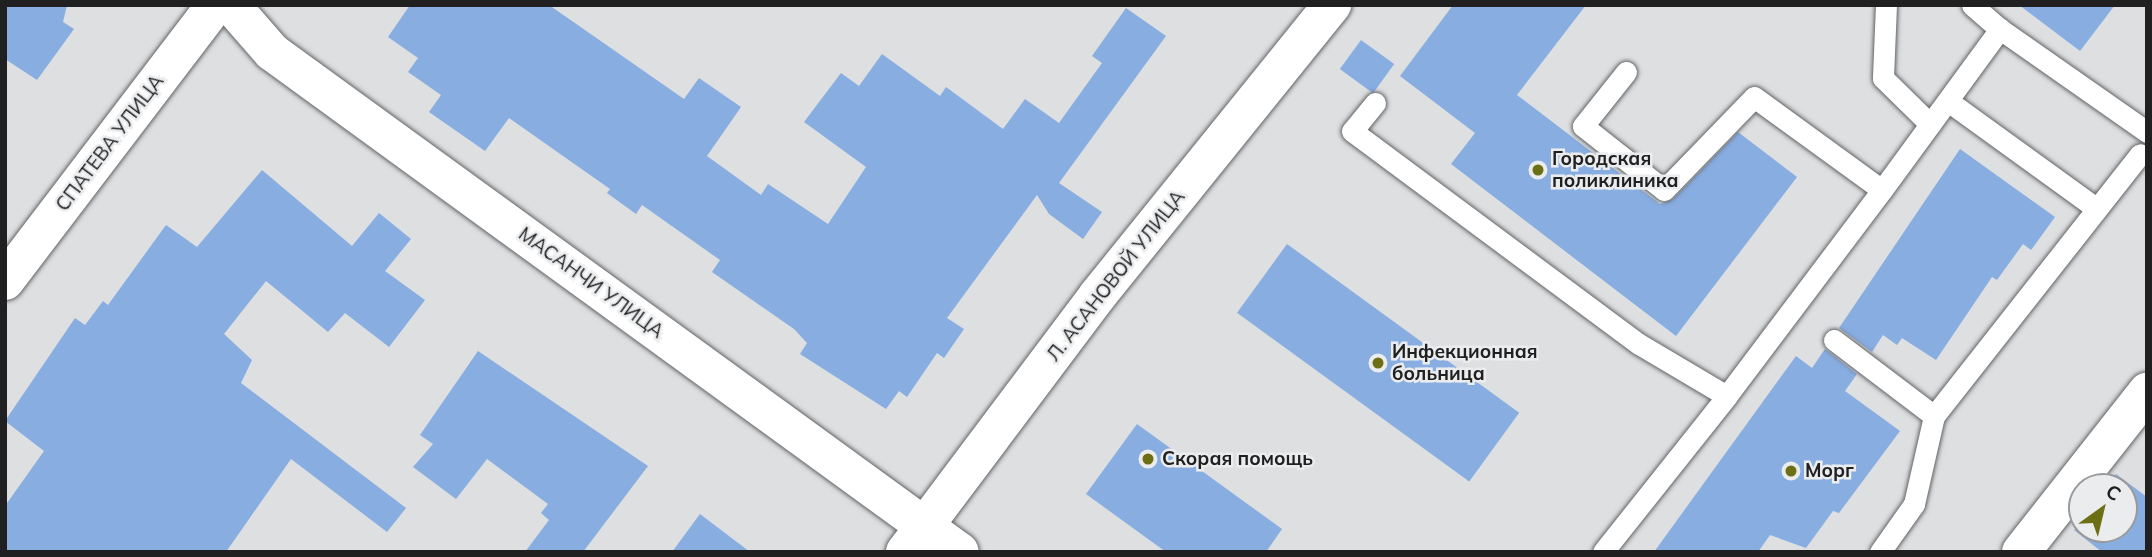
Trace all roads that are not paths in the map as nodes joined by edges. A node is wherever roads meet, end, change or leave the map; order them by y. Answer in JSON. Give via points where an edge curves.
{"nodes":[{"id":1,"x":215,"y":5,"type":"edge"},
{"id":2,"x":231,"y":5,"type":"edge"},
{"id":3,"x":1332,"y":5,"type":"edge"},
{"id":4,"x":1886,"y":5,"type":"edge"},
{"id":5,"x":1972,"y":5,"type":"edge"},
{"id":6,"x":2000,"y":29,"type":"junction"},
{"id":7,"x":1626,"y":72,"type":"dead end"},
{"id":8,"x":1948,"y":101,"type":"junction"},
{"id":9,"x":1376,"y":103,"type":"dead end"},
{"id":10,"x":1930,"y":124,"type":"junction"},
{"id":11,"x":2147,"y":132,"type":"edge"},
{"id":12,"x":2144,"y":153,"type":"edge"},
{"id":13,"x":1882,"y":190,"type":"junction"},
{"id":14,"x":2096,"y":208,"type":"junction"},
{"id":15,"x":5,"y":281,"type":"edge"},
{"id":16,"x":1834,"y":340,"type":"dead end"},
{"id":17,"x":1727,"y":396,"type":"junction"},
{"id":18,"x":2146,"y":396,"type":"edge"},
{"id":19,"x":1934,"y":416,"type":"junction"},
{"id":20,"x":915,"y":539,"type":"edge"},
{"id":21,"x":960,"y":552,"type":"edge"},
{"id":22,"x":1603,"y":552,"type":"edge"},
{"id":23,"x":1880,"y":552,"type":"edge"},
{"id":24,"x":2021,"y":552,"type":"edge"}],
"edges":[{"from":1,"to":15,"type":"street","name":"СПАТЕВА УЛИЦА"},
{"from":2,"to":20,"type":"street","name":"МАСАНЧИ УЛИЦА","via":[[272,52]]},
{"from":3,"to":20,"type":"street","name":"Л. АСАНОВОЙ УЛИЦА","via":[[1098,295]]},
{"from":4,"to":10,"type":"lane","via":[[1883,78]]},
{"from":5,"to":6,"type":"lane"},
{"from":6,"to":8,"type":"lane"},
{"from":6,"to":11,"type":"lane"},
{"from":7,"to":13,"type":"lane","via":[[1583,126],[1664,190],[1754,97]]},
{"from":8,"to":10,"type":"lane"},
{"from":8,"to":14,"type":"lane"},
{"from":9,"to":17,"type":"lane","via":[[1352,131],[1639,344]]},
{"from":10,"to":13,"type":"lane"},
{"from":12,"to":14,"type":"lane"},
{"from":13,"to":17,"type":"lane"},
{"from":14,"to":19,"type":"lane"},
{"from":16,"to":19,"type":"lane"},
{"from":17,"to":22,"type":"lane"},
{"from":18,"to":24,"type":"street"},
{"from":19,"to":23,"type":"lane","via":[[1913,505]]},
{"from":20,"to":21,"type":"street","name":"МАСАНЧИ УЛИЦА"}]}
